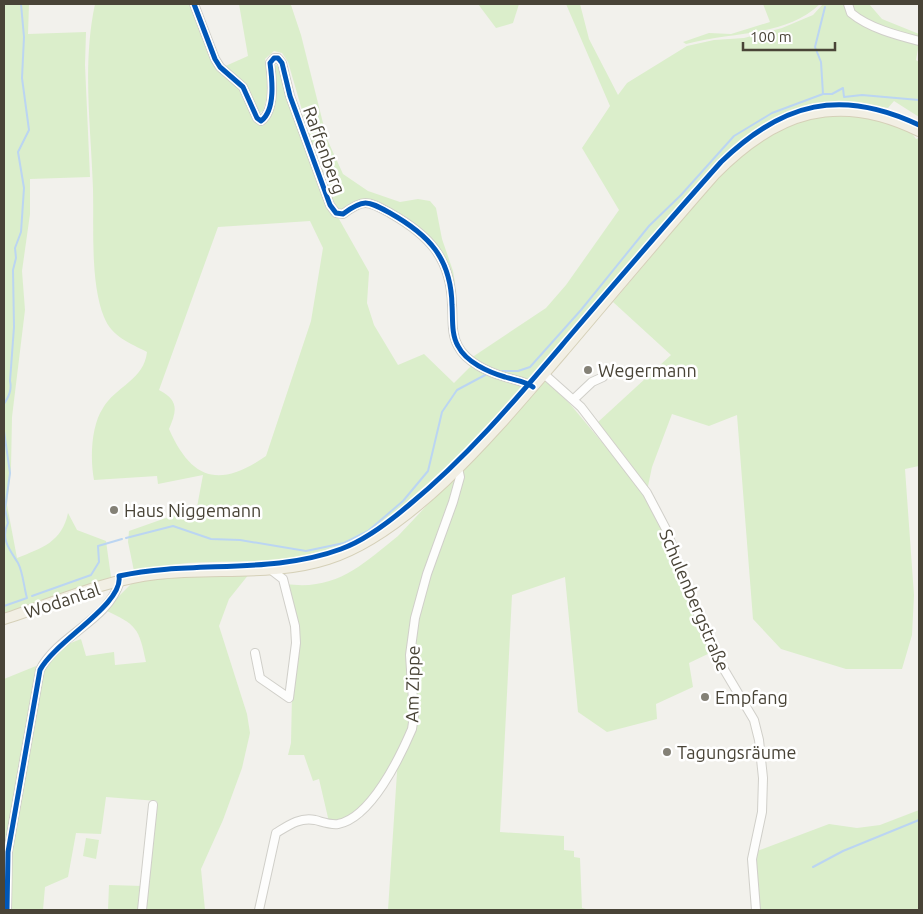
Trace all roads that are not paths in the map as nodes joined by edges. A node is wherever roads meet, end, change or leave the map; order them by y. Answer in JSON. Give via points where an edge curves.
{"nodes":[{"id":1,"x":194,"y":4,"type":"edge"},
{"id":2,"x":848,"y":4,"type":"edge"},
{"id":3,"x":919,"y":41,"type":"edge"},
{"id":4,"x":919,"y":131,"type":"edge"},
{"id":5,"x":544,"y":374,"type":"junction"},
{"id":6,"x":603,"y":377,"type":"dead end"},
{"id":7,"x":533,"y":387,"type":"junction"},
{"id":8,"x":574,"y":399,"type":"junction"},
{"id":9,"x":458,"y":468,"type":"junction"},
{"id":10,"x":270,"y":569,"type":"junction"},
{"id":11,"x":120,"y":581,"type":"junction"},
{"id":12,"x":4,"y":619,"type":"edge"},
{"id":13,"x":255,"y":654,"type":"dead end"},
{"id":14,"x":153,"y":805,"type":"dead end"},
{"id":15,"x":7,"y":910,"type":"edge"},
{"id":16,"x":142,"y":910,"type":"edge"},
{"id":17,"x":259,"y":910,"type":"edge"},
{"id":18,"x":756,"y":910,"type":"edge"}],
"edges":[{"from":1,"to":7,"type":"street","name":"Raffenberg","via":[[215,59],[243,87],[261,121],[270,99],[270,63],[274,58],[282,63],[294,105],[330,205],[336,213],[341,214],[360,202],[370,202],[425,236],[436,248],[450,288],[452,326],[457,346],[469,360],[490,372]]},
{"from":2,"to":3,"type":"street","via":[[851,13],[861,20]]},
{"from":4,"to":5,"type":"main road","name":"Wodantal","via":[[882,115],[841,110],[796,117],[757,137],[715,174]]},
{"from":5,"to":7,"type":"main road","name":"Wodantal"},
{"from":5,"to":8,"type":"street","name":"Schulenbergstraße"},
{"from":6,"to":8,"type":"street","via":[[592,382]]},
{"from":7,"to":9,"type":"main road","name":"Wodantal"},
{"from":8,"to":18,"type":"street","name":"Schulenbergstraße","via":[[632,472],[660,516],[716,656],[754,720],[763,778],[762,812],[752,859]]},
{"from":9,"to":10,"type":"main road","name":"Wodantal","via":[[398,520],[368,541],[328,559]]},
{"from":9,"to":17,"type":"street","name":"Am Zippe","via":[[460,477],[453,502],[415,618],[410,655],[414,716],[409,737],[374,798],[358,813],[340,824],[303,819],[276,833]]},
{"from":10,"to":11,"type":"main road","name":"Wodantal","via":[[186,571]]},
{"from":10,"to":13,"type":"street","via":[[283,579],[294,626],[296,643],[289,698],[260,678]]},
{"from":11,"to":12,"type":"main road","name":"Wodantal"},
{"from":11,"to":15,"type":"street","via":[[107,606],[57,647],[40,670],[8,852]]},
{"from":14,"to":16,"type":"street"}]}
